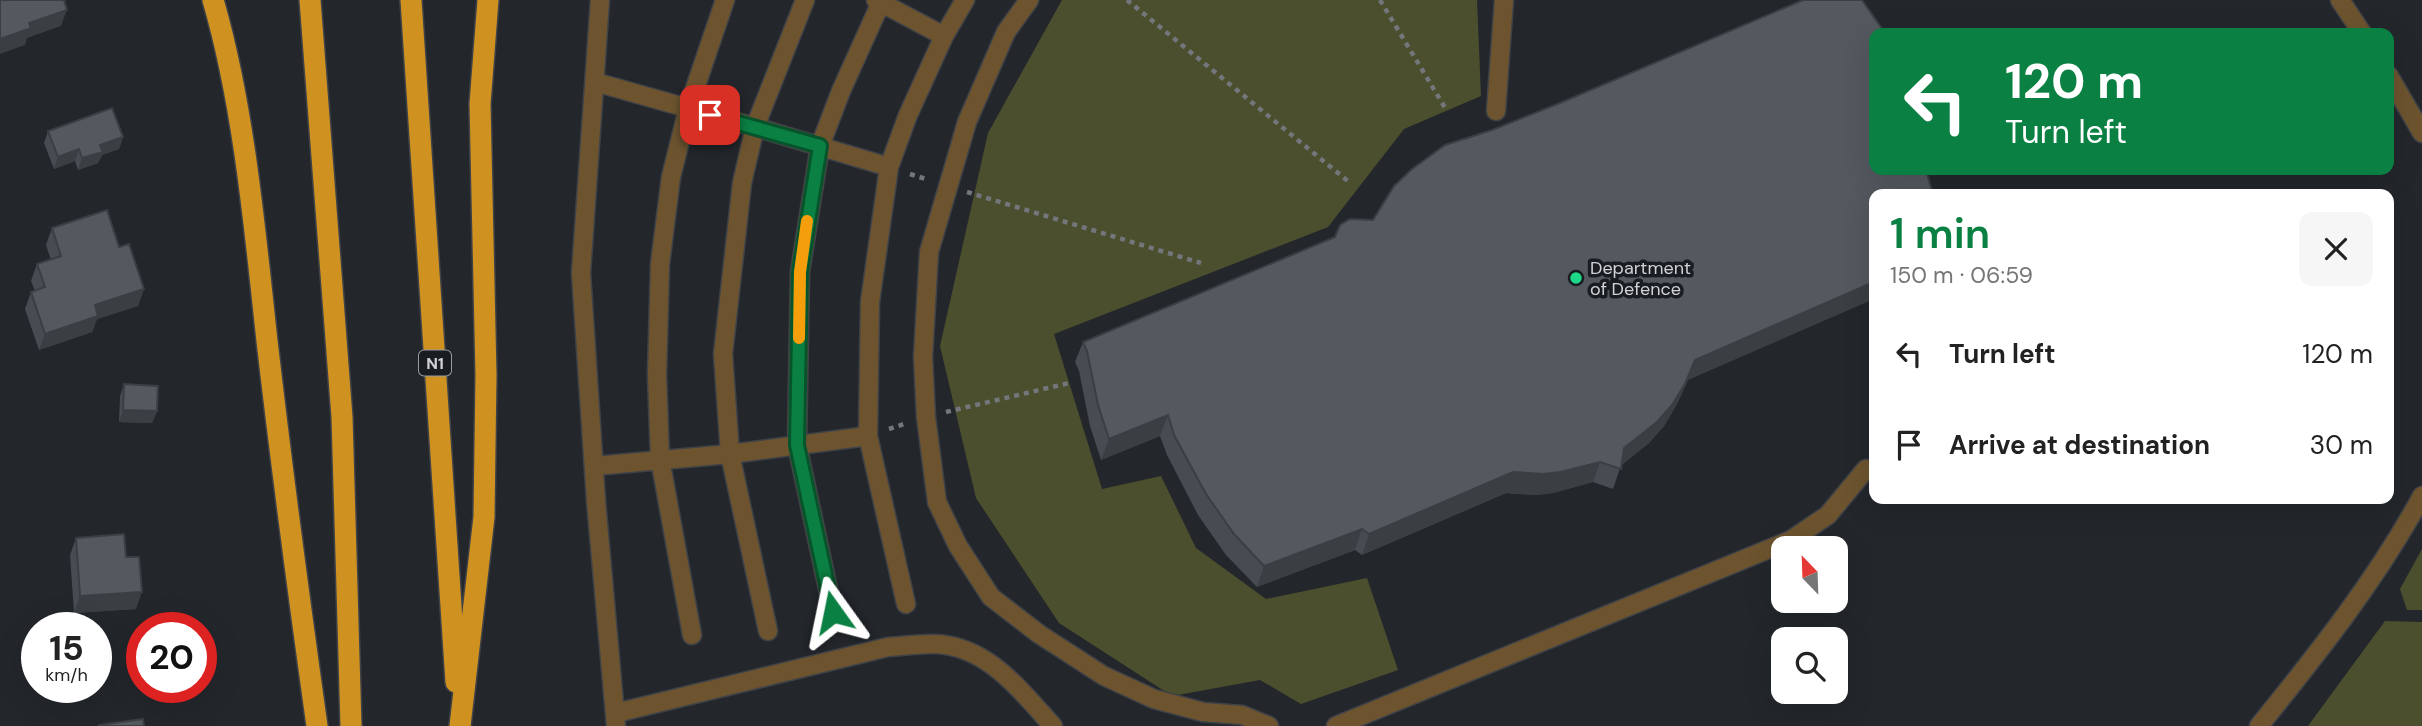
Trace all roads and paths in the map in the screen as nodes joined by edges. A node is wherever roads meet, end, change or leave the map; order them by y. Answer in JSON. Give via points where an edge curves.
{"nodes":[{"id":1,"x":213,"y":0,"type":"edge"},
{"id":2,"x":310,"y":0,"type":"edge"},
{"id":3,"x":411,"y":0,"type":"edge"},
{"id":4,"x":488,"y":0,"type":"edge"},
{"id":5,"x":600,"y":0,"type":"edge"},
{"id":6,"x":725,"y":0,"type":"edge"},
{"id":7,"x":805,"y":0,"type":"edge"},
{"id":8,"x":965,"y":0,"type":"edge"},
{"id":9,"x":1029,"y":0,"type":"edge"},
{"id":10,"x":1127,"y":0,"type":"edge"},
{"id":11,"x":1380,"y":0,"type":"edge"},
{"id":12,"x":1504,"y":0,"type":"edge"},
{"id":13,"x":2340,"y":0,"type":"edge"},
{"id":14,"x":880,"y":1,"type":"edge"},
{"id":15,"x":2359,"y":28,"type":"edge"},
{"id":16,"x":944,"y":36,"type":"junction"},
{"id":17,"x":595,"y":82,"type":"junction"},
{"id":18,"x":2394,"y":85,"type":"edge"},
{"id":19,"x":688,"y":109,"type":"junction"},
{"id":20,"x":1447,"y":111,"type":"dead end"},
{"id":21,"x":1496,"y":111,"type":"dead end"},
{"id":22,"x":755,"y":127,"type":"junction"},
{"id":23,"x":2422,"y":133,"type":"edge"},
{"id":24,"x":820,"y":146,"type":"junction"},
{"id":25,"x":890,"y":167,"type":"junction"},
{"id":26,"x":1349,"y":182,"type":"dead end"},
{"id":27,"x":948,"y":187,"type":"junction"},
{"id":28,"x":1201,"y":263,"type":"dead end"},
{"id":29,"x":1069,"y":383,"type":"dead end"},
{"id":30,"x":926,"y":417,"type":"junction"},
{"id":31,"x":868,"y":436,"type":"junction"},
{"id":32,"x":797,"y":445,"type":"junction"},
{"id":33,"x":730,"y":453,"type":"junction"},
{"id":34,"x":660,"y":459,"type":"junction"},
{"id":35,"x":594,"y":466,"type":"junction"},
{"id":36,"x":1866,"y":470,"type":"dead end"},
{"id":37,"x":2422,"y":496,"type":"edge"},
{"id":38,"x":906,"y":604,"type":"dead end"},
{"id":39,"x":833,"y":612,"type":"dead end"},
{"id":40,"x":768,"y":631,"type":"dead end"},
{"id":41,"x":692,"y":635,"type":"dead end"},
{"id":42,"x":616,"y":720,"type":"edge"},
{"id":43,"x":317,"y":726,"type":"edge"},
{"id":44,"x":351,"y":726,"type":"edge"},
{"id":45,"x":459,"y":726,"type":"edge"},
{"id":46,"x":1053,"y":726,"type":"edge"},
{"id":47,"x":1269,"y":726,"type":"edge"},
{"id":48,"x":1336,"y":726,"type":"edge"},
{"id":49,"x":2259,"y":726,"type":"edge"}],
"edges":[{"from":1,"to":43,"type":"highway","via":[[237,109]]},
{"from":2,"to":44,"type":"highway","via":[[342,417]]},
{"from":3,"to":45,"type":"highway","number":"N1"},
{"from":4,"to":45,"type":"highway","via":[[480,104],[484,517]]},
{"from":5,"to":17,"type":"street"},
{"from":6,"to":19,"type":"street"},
{"from":7,"to":22,"type":"street"},
{"from":8,"to":16,"type":"street"},
{"from":9,"to":27,"type":"street","via":[[1006,32],[967,122]]},
{"from":10,"to":26,"type":"path"},
{"from":11,"to":20,"type":"path"},
{"from":12,"to":21,"type":"street"},
{"from":13,"to":15,"type":"street"},
{"from":14,"to":16,"type":"street"},
{"from":14,"to":24,"type":"street"},
{"from":16,"to":25,"type":"street"},
{"from":17,"to":19,"type":"street"},
{"from":17,"to":35,"type":"street","via":[[581,273]]},
{"from":18,"to":23,"type":"street"},
{"from":19,"to":22,"type":"street"},
{"from":19,"to":34,"type":"street","via":[[671,177],[660,264]]},
{"from":22,"to":24,"type":"street"},
{"from":22,"to":33,"type":"street","via":[[742,183],[723,354]]},
{"from":24,"to":25,"type":"street"},
{"from":24,"to":32,"type":"street","via":[[800,272]]},
{"from":25,"to":27,"type":"path"},
{"from":25,"to":31,"type":"street","via":[[870,302]]},
{"from":27,"to":28,"type":"path"},
{"from":27,"to":30,"type":"street","via":[[929,252],[923,357]]},
{"from":29,"to":30,"type":"path"},
{"from":30,"to":31,"type":"path"},
{"from":30,"to":47,"type":"street","via":[[937,502],[991,597],[1104,676],[1154,699],[1203,712],[1242,715]]},
{"from":31,"to":32,"type":"street"},
{"from":31,"to":38,"type":"street"},
{"from":32,"to":33,"type":"street"},
{"from":32,"to":39,"type":"street"},
{"from":33,"to":34,"type":"street"},
{"from":33,"to":40,"type":"street"},
{"from":34,"to":35,"type":"street"},
{"from":34,"to":41,"type":"street"},
{"from":35,"to":42,"type":"street"},
{"from":36,"to":48,"type":"street","via":[[1828,515],[1791,540]]},
{"from":37,"to":49,"type":"street","via":[[2385,560]]},
{"from":42,"to":46,"type":"street","via":[[888,648],[933,643],[960,647],[984,658]]}]}
